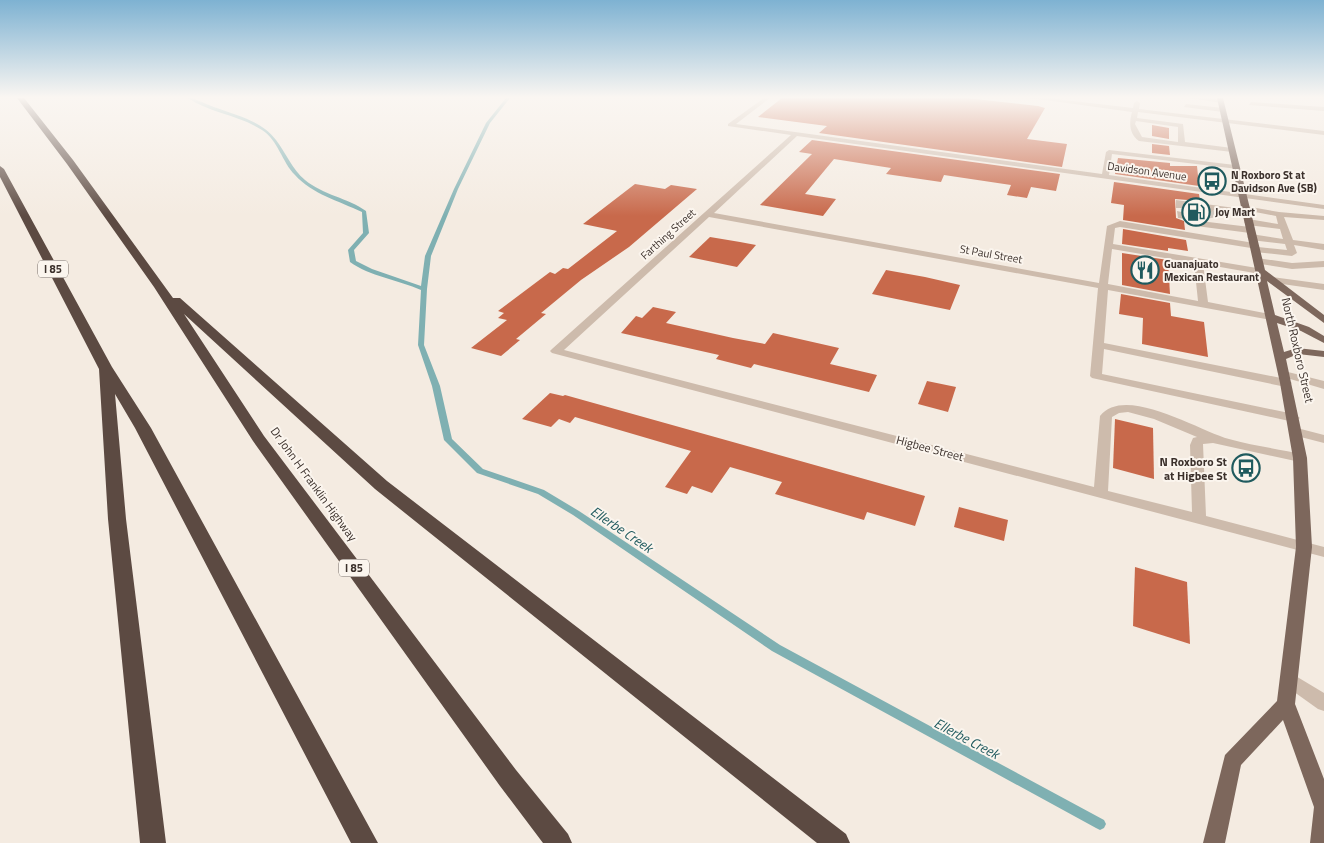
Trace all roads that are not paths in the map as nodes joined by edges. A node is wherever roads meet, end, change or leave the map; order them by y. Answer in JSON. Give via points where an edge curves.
{"nodes":[{"id":1,"x":51,"y":137,"type":"edge"},
{"id":2,"x":792,"y":137,"type":"edge"},
{"id":3,"x":820,"y":137,"type":"edge"},
{"id":4,"x":1138,"y":137,"type":"edge"},
{"id":5,"x":1182,"y":137,"type":"edge"},
{"id":6,"x":1229,"y":137,"type":"edge"},
{"id":7,"x":1182,"y":144,"type":"junction"},
{"id":8,"x":1232,"y":150,"type":"junction"},
{"id":9,"x":1236,"y":167,"type":"junction"},
{"id":10,"x":0,"y":169,"type":"edge"},
{"id":11,"x":1105,"y":177,"type":"junction"},
{"id":12,"x":1184,"y":188,"type":"junction"},
{"id":13,"x":1242,"y":196,"type":"junction"},
{"id":14,"x":1296,"y":204,"type":"junction"},
{"id":15,"x":1324,"y":207,"type":"edge"},
{"id":16,"x":1245,"y":210,"type":"junction"},
{"id":17,"x":1195,"y":212,"type":"junction"},
{"id":18,"x":1210,"y":212,"type":"junction"},
{"id":19,"x":707,"y":214,"type":"junction"},
{"id":20,"x":1279,"y":214,"type":"junction"},
{"id":21,"x":1300,"y":214,"type":"junction"},
{"id":22,"x":1324,"y":218,"type":"edge"},
{"id":23,"x":1284,"y":227,"type":"junction"},
{"id":24,"x":1252,"y":237,"type":"junction"},
{"id":25,"x":1289,"y":242,"type":"junction"},
{"id":26,"x":1108,"y":246,"type":"junction"},
{"id":27,"x":1324,"y":247,"type":"edge"},
{"id":28,"x":1198,"y":262,"type":"junction"},
{"id":29,"x":1324,"y":264,"type":"edge"},
{"id":30,"x":1259,"y":266,"type":"junction"},
{"id":31,"x":1272,"y":280,"type":"junction"},
{"id":32,"x":159,"y":286,"type":"junction"},
{"id":33,"x":1103,"y":286,"type":"junction"},
{"id":34,"x":1324,"y":287,"type":"edge"},
{"id":35,"x":1203,"y":304,"type":"junction"},
{"id":36,"x":1272,"y":317,"type":"junction"},
{"id":37,"x":1324,"y":320,"type":"edge"},
{"id":38,"x":1324,"y":340,"type":"edge"},
{"id":39,"x":1098,"y":345,"type":"junction"},
{"id":40,"x":556,"y":351,"type":"joint"},
{"id":41,"x":1324,"y":354,"type":"edge"},
{"id":42,"x":1280,"y":357,"type":"junction"},
{"id":43,"x":106,"y":369,"type":"junction"},
{"id":44,"x":1285,"y":378,"type":"junction"},
{"id":45,"x":1324,"y":385,"type":"edge"},
{"id":46,"x":1294,"y":418,"type":"junction"},
{"id":47,"x":1296,"y":432,"type":"junction"},
{"id":48,"x":1212,"y":439,"type":"junction"},
{"id":49,"x":1324,"y":439,"type":"edge"},
{"id":50,"x":1300,"y":458,"type":"junction"},
{"id":51,"x":1101,"y":493,"type":"junction"},
{"id":52,"x":1199,"y":519,"type":"junction"},
{"id":53,"x":1304,"y":547,"type":"junction"},
{"id":54,"x":1324,"y":552,"type":"edge"},
{"id":55,"x":1289,"y":679,"type":"junction"},
{"id":56,"x":1324,"y":703,"type":"edge"},
{"id":57,"x":1286,"y":704,"type":"junction"},
{"id":58,"x":1324,"y":807,"type":"edge"},
{"id":59,"x":153,"y":843,"type":"edge"},
{"id":60,"x":365,"y":843,"type":"edge"},
{"id":61,"x":559,"y":843,"type":"edge"},
{"id":62,"x":838,"y":843,"type":"edge"},
{"id":63,"x":1214,"y":843,"type":"edge"},
{"id":64,"x":1321,"y":843,"type":"edge"}],
"edges":[{"from":1,"to":32,"type":"highway","name":"Dr John H Franklin Highway","number":"I 85"},
{"from":2,"to":19,"type":"street","name":"Farthing Street"},
{"from":3,"to":11,"type":"street","name":"Davidson Avenue"},
{"from":4,"to":7,"type":"street"},
{"from":5,"to":7,"type":"street"},
{"from":6,"to":8,"type":"main road","name":"North Roxboro Street"},
{"from":7,"to":8,"type":"street"},
{"from":8,"to":9,"type":"main road","name":"North Roxboro Street"},
{"from":9,"to":11,"type":"street","via":[[1109,152]]},
{"from":9,"to":13,"type":"main road","name":"North Roxboro Street"},
{"from":10,"to":43,"type":"highway","number":"I 85"},
{"from":11,"to":12,"type":"street","name":"Davidson Avenue"},
{"from":12,"to":13,"type":"street","name":"Davidson Avenue"},
{"from":12,"to":17,"type":"street"},
{"from":13,"to":14,"type":"street","name":"Davidson Avenue"},
{"from":13,"to":16,"type":"main road","name":"North Roxboro Street"},
{"from":14,"to":15,"type":"street","name":"Davidson Avenue"},
{"from":14,"to":21,"type":"street"},
{"from":16,"to":18,"type":"street"},
{"from":16,"to":20,"type":"street"},
{"from":16,"to":24,"type":"main road","name":"North Roxboro Street"},
{"from":17,"to":17,"type":"street","via":[[1181,216],[1179,202]]},
{"from":17,"to":18,"type":"street"},
{"from":17,"to":18,"type":"street","via":[[1212,221]]},
{"from":17,"to":24,"type":"street","via":[[1196,222]]},
{"from":19,"to":33,"type":"street","name":"St Paul Street"},
{"from":19,"to":40,"type":"street","name":"Farthing Street"},
{"from":20,"to":21,"type":"street"},
{"from":20,"to":23,"type":"street"},
{"from":21,"to":22,"type":"street"},
{"from":23,"to":24,"type":"street"},
{"from":23,"to":25,"type":"street"},
{"from":24,"to":25,"type":"street"},
{"from":24,"to":25,"type":"street","via":[[1292,253]]},
{"from":24,"to":26,"type":"street","via":[[1120,224],[1111,226]]},
{"from":24,"to":30,"type":"main road","name":"North Roxboro Street"},
{"from":25,"to":27,"type":"street"},
{"from":26,"to":28,"type":"street"},
{"from":26,"to":33,"type":"street"},
{"from":28,"to":30,"type":"street"},
{"from":28,"to":35,"type":"street"},
{"from":29,"to":30,"type":"street"},
{"from":30,"to":31,"type":"main road"},
{"from":30,"to":36,"type":"main road","name":"North Roxboro Street"},
{"from":31,"to":34,"type":"street"},
{"from":31,"to":37,"type":"main road"},
{"from":32,"to":61,"type":"highway","name":"Dr John H Franklin Highway","number":"I 85","via":[[258,438]]},
{"from":32,"to":62,"type":"highway","via":[[381,485]]},
{"from":33,"to":35,"type":"street","name":"St Paul Street"},
{"from":33,"to":39,"type":"street"},
{"from":35,"to":36,"type":"street","name":"St Paul Street"},
{"from":36,"to":38,"type":"main road"},
{"from":36,"to":42,"type":"main road","name":"North Roxboro Street"},
{"from":39,"to":44,"type":"street"},
{"from":39,"to":46,"type":"street","via":[[1096,376]]},
{"from":40,"to":51,"type":"street","name":"Higbee Street"},
{"from":41,"to":42,"type":"main road","via":[[1297,351]]},
{"from":42,"to":44,"type":"main road","name":"North Roxboro Street"},
{"from":43,"to":59,"type":"highway","via":[[117,518]]},
{"from":43,"to":60,"type":"highway","number":"I 85","via":[[143,428]]},
{"from":44,"to":45,"type":"street"},
{"from":44,"to":46,"type":"main road","name":"North Roxboro Street"},
{"from":46,"to":47,"type":"main road","name":"North Roxboro Street"},
{"from":47,"to":49,"type":"street"},
{"from":47,"to":50,"type":"main road","name":"North Roxboro Street"},
{"from":48,"to":50,"type":"street"},
{"from":48,"to":51,"type":"street","via":[[1150,413],[1116,409],[1106,416]]},
{"from":48,"to":52,"type":"street","via":[[1198,441],[1196,445]]},
{"from":50,"to":53,"type":"main road","name":"North Roxboro Street"},
{"from":51,"to":52,"type":"street","name":"Higbee Street"},
{"from":52,"to":53,"type":"street","name":"Higbee Street"},
{"from":53,"to":54,"type":"street","name":"Higbee Street"},
{"from":53,"to":55,"type":"main road","name":"North Roxboro Street"},
{"from":55,"to":56,"type":"street"},
{"from":55,"to":57,"type":"main road","name":"North Roxboro Street"},
{"from":57,"to":58,"type":"main road","name":"North Roxboro Street"},
{"from":57,"to":63,"type":"main road","via":[[1232,761]]},
{"from":58,"to":64,"type":"main road","name":"North Roxboro Street"}]}
